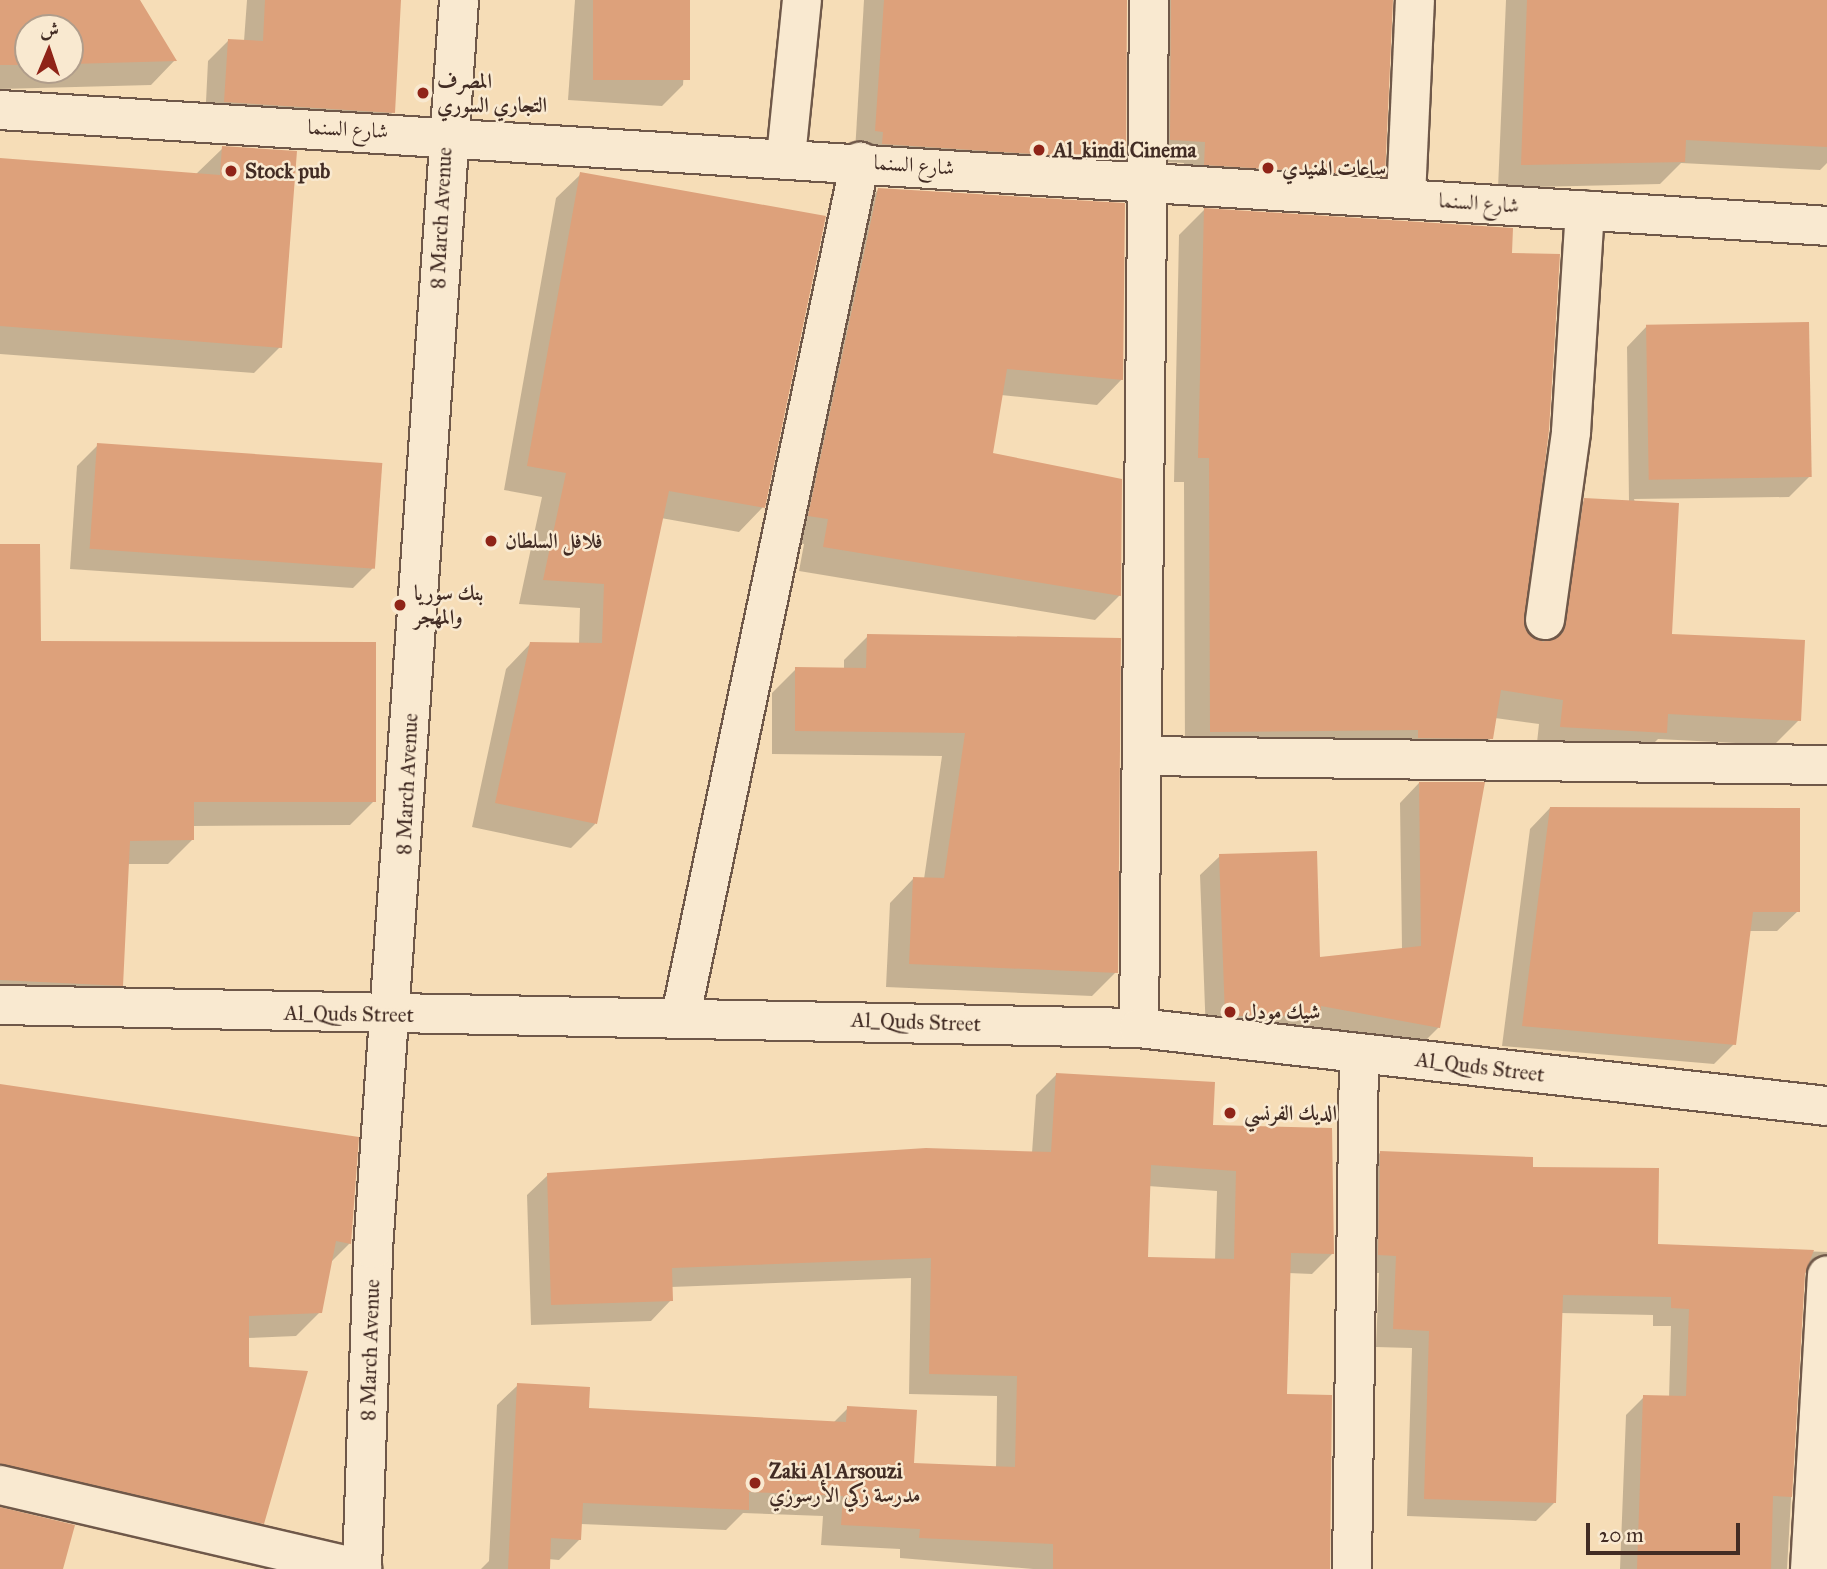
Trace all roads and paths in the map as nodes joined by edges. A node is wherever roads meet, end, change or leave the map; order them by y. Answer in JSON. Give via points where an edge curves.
{"nodes":[{"id":1,"x":459,"y":0,"type":"edge"},
{"id":2,"x":802,"y":0,"type":"edge"},
{"id":3,"x":1149,"y":0,"type":"edge"},
{"id":4,"x":1415,"y":0,"type":"edge"},
{"id":5,"x":0,"y":110,"type":"edge"},
{"id":6,"x":446,"y":135,"type":"junction"},
{"id":7,"x":786,"y":157,"type":"junction"},
{"id":8,"x":860,"y":162,"type":"junction"},
{"id":9,"x":1147,"y":180,"type":"junction"},
{"id":10,"x":1406,"y":197,"type":"junction"},
{"id":11,"x":1585,"y":210,"type":"junction"},
{"id":12,"x":1827,"y":226,"type":"edge"},
{"id":13,"x":1545,"y":620,"type":"dead end"},
{"id":14,"x":1142,"y":756,"type":"junction"},
{"id":15,"x":1827,"y":765,"type":"edge"},
{"id":16,"x":0,"y":1005,"type":"edge"},
{"id":17,"x":681,"y":1015,"type":"junction"},
{"id":18,"x":393,"y":1016,"type":"junction"},
{"id":19,"x":1139,"y":1028,"type":"junction"},
{"id":20,"x":1359,"y":1053,"type":"junction"},
{"id":21,"x":1827,"y":1106,"type":"edge"},
{"id":22,"x":1827,"y":1275,"type":"edge"},
{"id":23,"x":0,"y":1485,"type":"edge"},
{"id":24,"x":362,"y":1569,"type":"edge"},
{"id":25,"x":1352,"y":1569,"type":"edge"},
{"id":26,"x":1810,"y":1569,"type":"edge"}],
"edges":[{"from":1,"to":6,"type":"street","name":"8 March Avenue"},
{"from":2,"to":7,"type":"street"},
{"from":3,"to":9,"type":"street"},
{"from":4,"to":10,"type":"street"},
{"from":5,"to":6,"type":"street","name":"شارع السنما"},
{"from":6,"to":7,"type":"street","name":"شارع السنما"},
{"from":6,"to":18,"type":"street","name":"8 March Avenue"},
{"from":7,"to":8,"type":"street","name":"شارع السنما"},
{"from":8,"to":9,"type":"street","name":"شارع السنما"},
{"from":8,"to":17,"type":"street"},
{"from":9,"to":10,"type":"street","name":"شارع السنما"},
{"from":9,"to":14,"type":"street"},
{"from":10,"to":11,"type":"street","name":"شارع السنما"},
{"from":11,"to":12,"type":"street","name":"شارع السنما"},
{"from":11,"to":13,"type":"street","via":[[1571,432]]},
{"from":14,"to":15,"type":"street"},
{"from":14,"to":19,"type":"street"},
{"from":16,"to":18,"type":"street","name":"Al_Quds Street"},
{"from":17,"to":18,"type":"street","name":"Al_Quds Street"},
{"from":17,"to":19,"type":"street","name":"Al_Quds Street"},
{"from":18,"to":24,"type":"street","name":"8 March Avenue","via":[[373,1249]]},
{"from":19,"to":20,"type":"street","name":"Al_Quds Street"},
{"from":20,"to":21,"type":"street","name":"Al_Quds Street"},
{"from":20,"to":25,"type":"street"},
{"from":22,"to":26,"type":"street"},
{"from":23,"to":24,"type":"street"}]}
